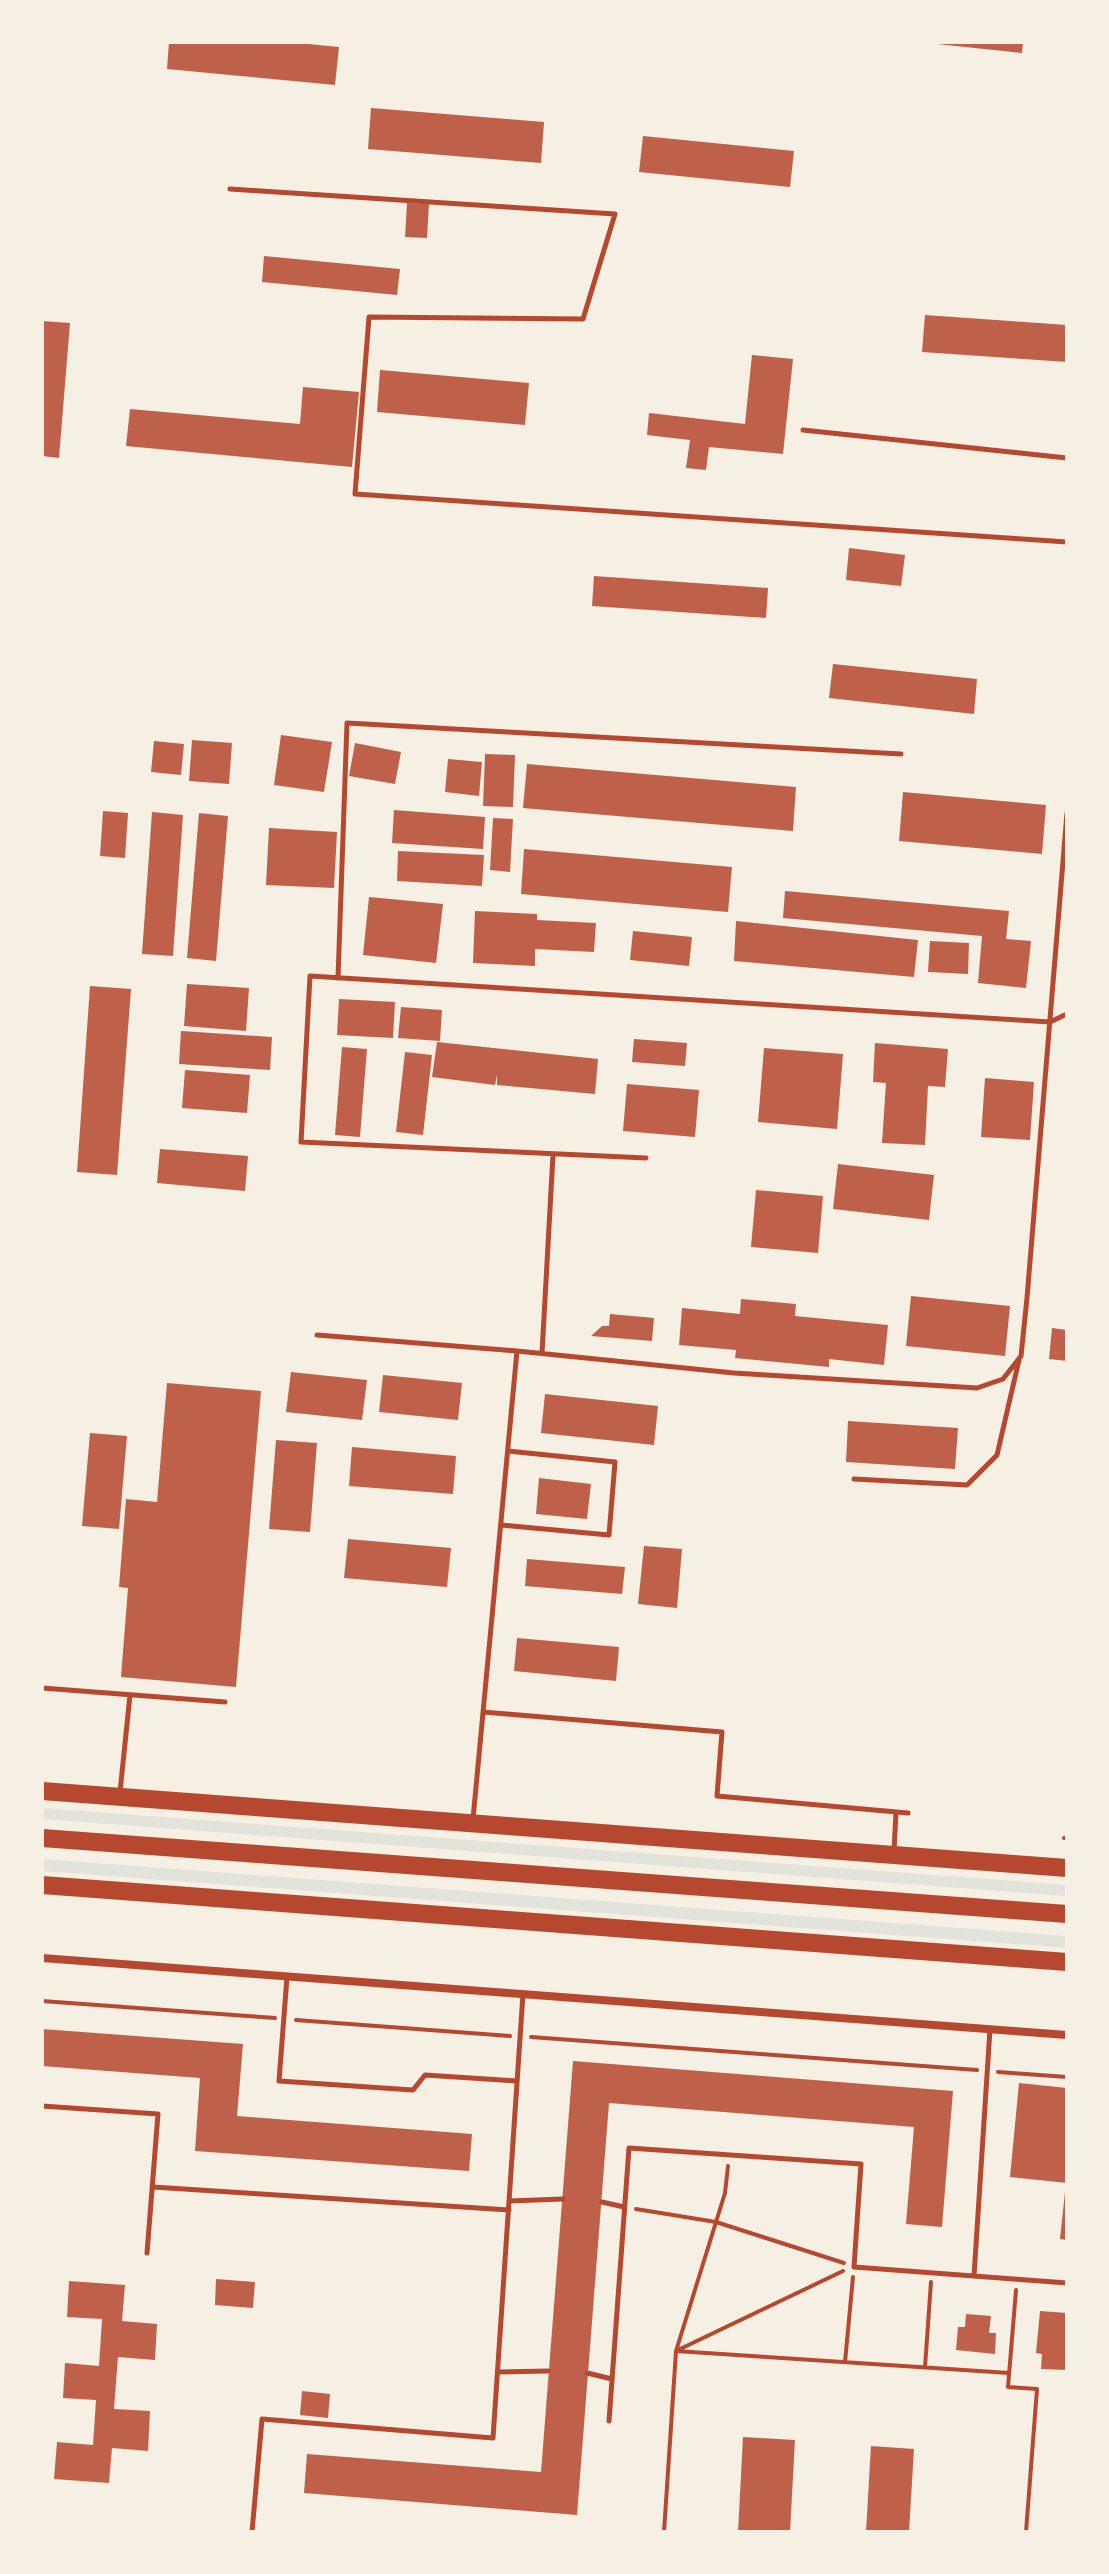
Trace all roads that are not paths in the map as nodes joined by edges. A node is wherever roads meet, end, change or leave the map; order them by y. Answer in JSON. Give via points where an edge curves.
{"nodes":[{"id":1,"x":230,"y":189,"type":"dead end"},
{"id":2,"x":803,"y":430,"type":"dead end"},
{"id":3,"x":1067,"y":458,"type":"edge"},
{"id":4,"x":1067,"y":542,"type":"edge"},
{"id":5,"x":901,"y":754,"type":"dead end"},
{"id":6,"x":1067,"y":813,"type":"edge"},
{"id":7,"x":338,"y":978,"type":"junction"},
{"id":8,"x":1067,"y":1014,"type":"edge"},
{"id":9,"x":1050,"y":1022,"type":"junction"},
{"id":10,"x":553,"y":1154,"type":"junction"},
{"id":11,"x":646,"y":1158,"type":"dead end"},
{"id":12,"x":317,"y":1335,"type":"dead end"},
{"id":13,"x":517,"y":1351,"type":"junction"},
{"id":14,"x":542,"y":1353,"type":"junction"},
{"id":15,"x":1021,"y":1356,"type":"junction"},
{"id":16,"x":508,"y":1451,"type":"junction"},
{"id":17,"x":854,"y":1479,"type":"dead end"},
{"id":18,"x":501,"y":1525,"type":"junction"},
{"id":19,"x":42,"y":1688,"type":"edge"},
{"id":20,"x":130,"y":1695,"type":"junction"},
{"id":21,"x":225,"y":1702,"type":"dead end"},
{"id":22,"x":483,"y":1712,"type":"junction"},
{"id":23,"x":42,"y":1791,"type":"edge"},
{"id":24,"x":120,"y":1797,"type":"junction"},
{"id":25,"x":896,"y":1812,"type":"junction"},
{"id":26,"x":908,"y":1813,"type":"dead end"},
{"id":27,"x":473,"y":1823,"type":"junction"},
{"id":28,"x":42,"y":1838,"type":"edge"},
{"id":29,"x":894,"y":1854,"type":"junction"},
{"id":30,"x":1067,"y":1868,"type":"edge"},
{"id":31,"x":42,"y":1885,"type":"edge"},
{"id":32,"x":1067,"y":1914,"type":"edge"},
{"id":33,"x":42,"y":1958,"type":"edge"},
{"id":34,"x":1067,"y":1962,"type":"edge"},
{"id":35,"x":287,"y":1976,"type":"junction"},
{"id":36,"x":523,"y":1994,"type":"junction"},
{"id":37,"x":990,"y":2029,"type":"junction"},
{"id":38,"x":1067,"y":2035,"type":"edge"},
{"id":39,"x":517,"y":2081,"type":"junction"},
{"id":40,"x":42,"y":2106,"type":"edge"},
{"id":41,"x":153,"y":2187,"type":"junction"},
{"id":42,"x":563,"y":2199,"type":"dead end"},
{"id":43,"x":509,"y":2201,"type":"junction"},
{"id":44,"x":602,"y":2202,"type":"dead end"},
{"id":45,"x":625,"y":2207,"type":"junction"},
{"id":46,"x":509,"y":2210,"type":"junction"},
{"id":47,"x":147,"y":2253,"type":"dead end"},
{"id":48,"x":974,"y":2276,"type":"junction"},
{"id":49,"x":1067,"y":2283,"type":"edge"},
{"id":50,"x":548,"y":2371,"type":"dead end"},
{"id":51,"x":498,"y":2372,"type":"junction"},
{"id":52,"x":587,"y":2373,"type":"dead end"},
{"id":53,"x":612,"y":2379,"type":"junction"},
{"id":54,"x":609,"y":2421,"type":"dead end"},
{"id":55,"x":252,"y":2532,"type":"edge"}],
"edges":[{"from":1,"to":4,"type":"lane","via":[[615,214],[583,319],[369,317],[355,494]]},
{"from":2,"to":3,"type":"lane"},
{"from":5,"to":7,"type":"lane","via":[[347,723]]},
{"from":6,"to":9,"type":"lane"},
{"from":7,"to":9,"type":"lane"},
{"from":7,"to":10,"type":"lane","via":[[310,976],[301,1142]]},
{"from":8,"to":9,"type":"lane"},
{"from":9,"to":15,"type":"lane"},
{"from":10,"to":11,"type":"lane"},
{"from":10,"to":14,"type":"lane"},
{"from":12,"to":13,"type":"lane"},
{"from":13,"to":14,"type":"lane"},
{"from":13,"to":16,"type":"lane"},
{"from":14,"to":15,"type":"lane","via":[[734,1373],[977,1388],[1003,1379]]},
{"from":15,"to":17,"type":"lane","via":[[997,1455],[967,1485]]},
{"from":16,"to":18,"type":"lane"},
{"from":16,"to":18,"type":"lane","via":[[615,1462],[609,1535]]},
{"from":18,"to":22,"type":"lane"},
{"from":19,"to":20,"type":"lane"},
{"from":20,"to":21,"type":"lane"},
{"from":20,"to":24,"type":"lane"},
{"from":22,"to":25,"type":"lane","via":[[722,1732],[717,1796]]},
{"from":22,"to":27,"type":"lane"},
{"from":23,"to":24,"type":"main road"},
{"from":24,"to":27,"type":"main road"},
{"from":25,"to":26,"type":"lane"},
{"from":25,"to":29,"type":"lane"},
{"from":27,"to":29,"type":"main road"},
{"from":28,"to":32,"type":"main road"},
{"from":29,"to":30,"type":"main road"},
{"from":31,"to":34,"type":"main road"},
{"from":33,"to":35,"type":"street"},
{"from":35,"to":36,"type":"street"},
{"from":35,"to":39,"type":"lane","via":[[279,2081],[413,2090],[425,2075]]},
{"from":36,"to":37,"type":"street"},
{"from":36,"to":39,"type":"lane"},
{"from":37,"to":38,"type":"street"},
{"from":37,"to":48,"type":"lane"},
{"from":39,"to":43,"type":"lane"},
{"from":40,"to":41,"type":"lane","via":[[158,2114]]},
{"from":41,"to":46,"type":"lane"},
{"from":41,"to":47,"type":"lane"},
{"from":42,"to":43,"type":"lane"},
{"from":43,"to":46,"type":"lane"},
{"from":44,"to":45,"type":"lane"},
{"from":45,"to":48,"type":"lane","via":[[629,2148],[861,2164],[854,2267]]},
{"from":45,"to":53,"type":"lane"},
{"from":46,"to":51,"type":"lane"},
{"from":48,"to":49,"type":"lane"},
{"from":50,"to":51,"type":"lane"},
{"from":51,"to":55,"type":"lane","via":[[493,2438],[262,2419]]},
{"from":52,"to":53,"type":"lane"},
{"from":53,"to":54,"type":"lane"}]}
